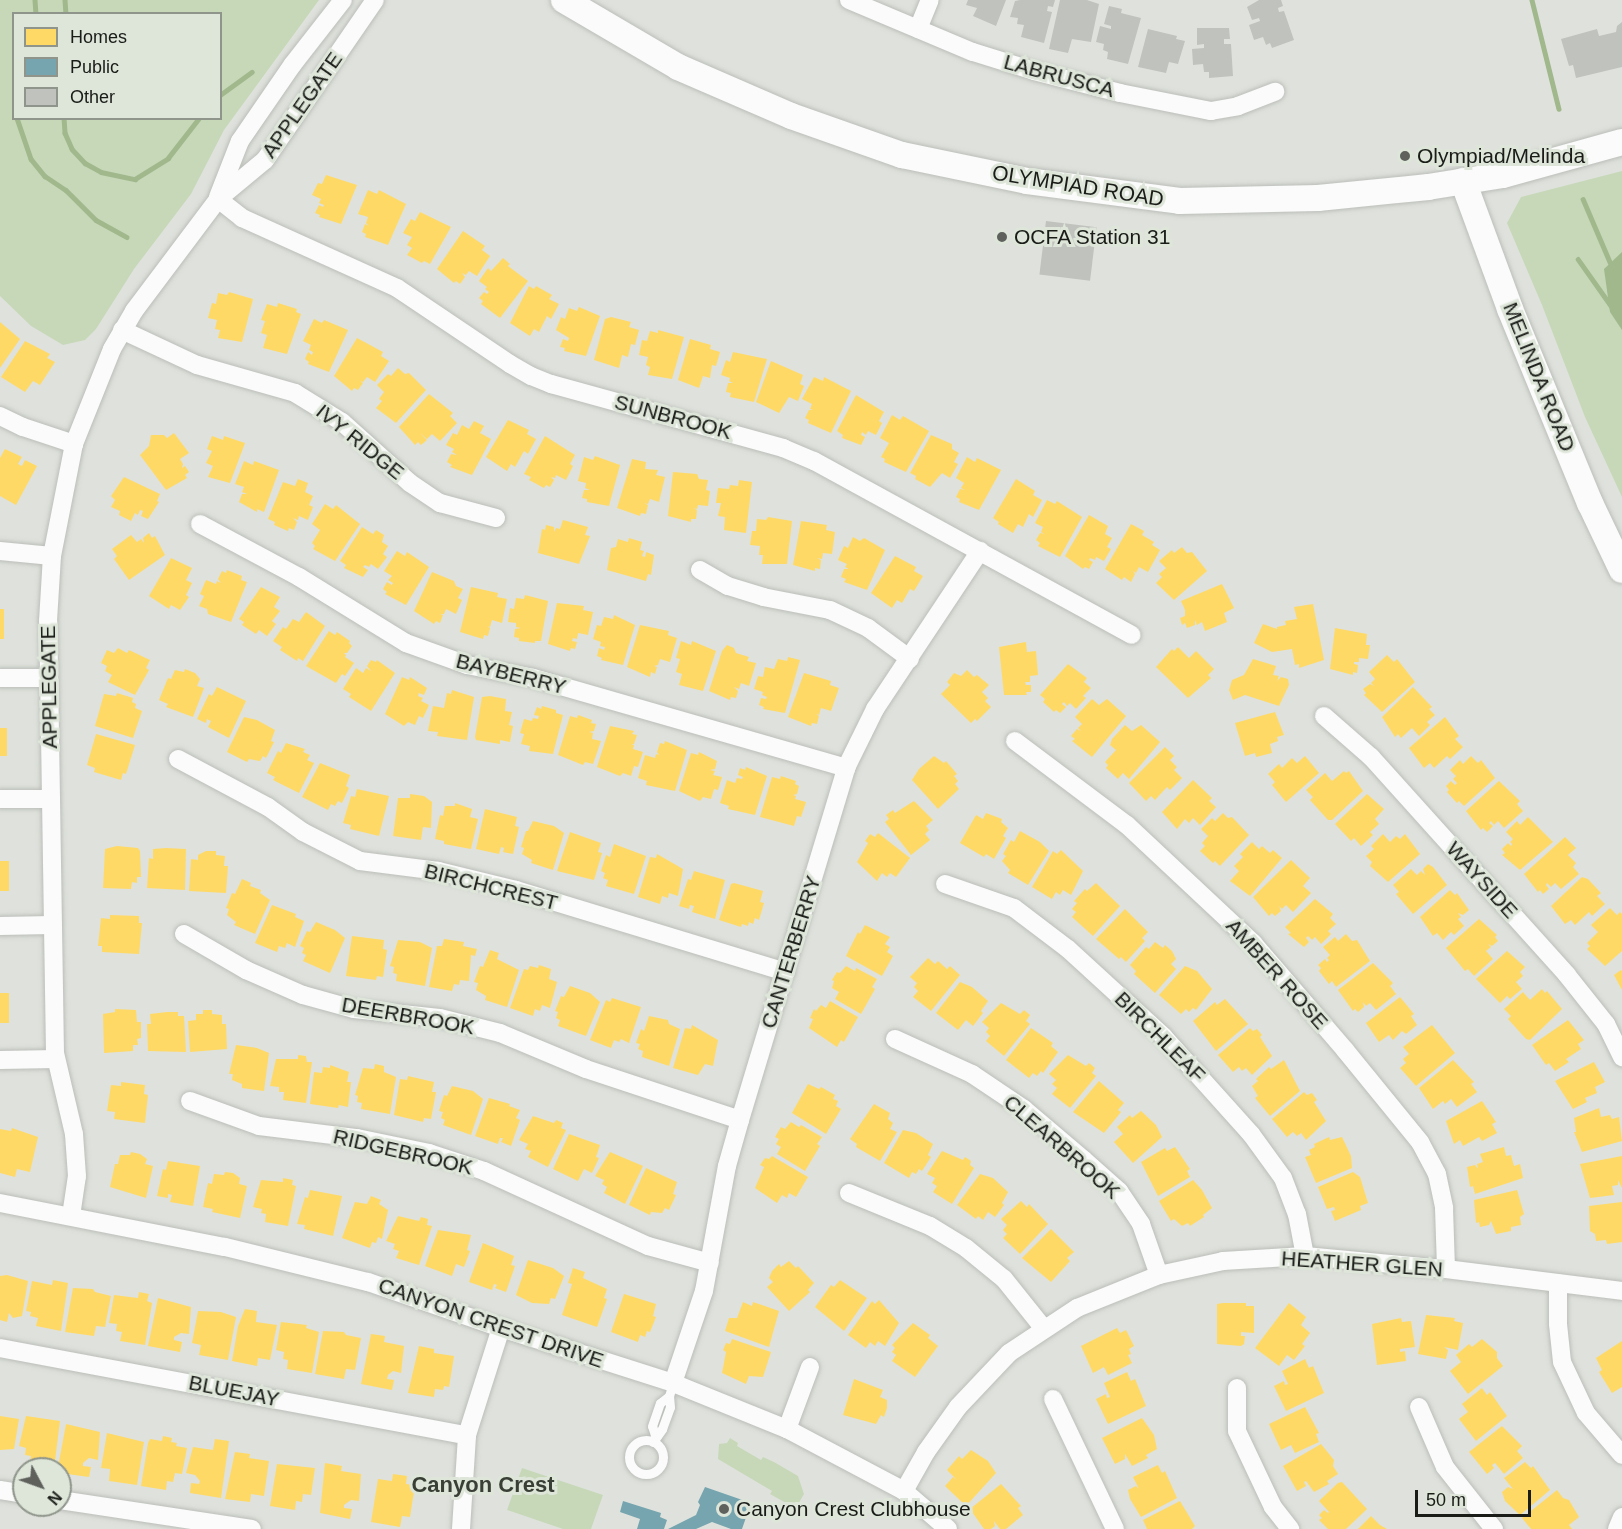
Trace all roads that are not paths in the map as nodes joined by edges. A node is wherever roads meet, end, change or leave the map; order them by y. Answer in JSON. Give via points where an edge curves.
{"nodes":[{"id":1,"x":343,"y":0,"type":"edge"},
{"id":2,"x":375,"y":0,"type":"edge"},
{"id":3,"x":564,"y":0,"type":"edge"},
{"id":4,"x":849,"y":0,"type":"edge"},
{"id":5,"x":930,"y":0,"type":"edge"},
{"id":6,"x":918,"y":29,"type":"junction"},
{"id":7,"x":1275,"y":92,"type":"dead end"},
{"id":8,"x":249,"y":128,"type":"junction"},
{"id":9,"x":1622,"y":142,"type":"edge"},
{"id":10,"x":274,"y":146,"type":"junction"},
{"id":11,"x":1462,"y":181,"type":"junction"},
{"id":12,"x":218,"y":199,"type":"junction"},
{"id":13,"x":122,"y":330,"type":"junction"},
{"id":14,"x":0,"y":416,"type":"edge"},
{"id":15,"x":74,"y":444,"type":"junction"},
{"id":16,"x":496,"y":518,"type":"dead end"},
{"id":17,"x":200,"y":524,"type":"dead end"},
{"id":18,"x":980,"y":551,"type":"junction"},
{"id":19,"x":0,"y":552,"type":"edge"},
{"id":20,"x":52,"y":556,"type":"junction"},
{"id":21,"x":700,"y":570,"type":"dead end"},
{"id":22,"x":1622,"y":570,"type":"edge"},
{"id":23,"x":1132,"y":635,"type":"dead end"},
{"id":24,"x":910,"y":659,"type":"junction"},
{"id":25,"x":0,"y":678,"type":"edge"},
{"id":26,"x":49,"y":678,"type":"junction"},
{"id":27,"x":1324,"y":716,"type":"dead end"},
{"id":28,"x":1015,"y":741,"type":"dead end"},
{"id":29,"x":178,"y":759,"type":"dead end"},
{"id":30,"x":846,"y":768,"type":"junction"},
{"id":31,"x":51,"y":799,"type":"junction"},
{"id":32,"x":0,"y":800,"type":"edge"},
{"id":33,"x":945,"y":884,"type":"dead end"},
{"id":34,"x":52,"y":925,"type":"junction"},
{"id":35,"x":0,"y":926,"type":"edge"},
{"id":36,"x":184,"y":934,"type":"dead end"},
{"id":37,"x":786,"y":972,"type":"junction"},
{"id":38,"x":895,"y":1039,"type":"dead end"},
{"id":39,"x":1622,"y":1057,"type":"edge"},
{"id":40,"x":57,"y":1059,"type":"junction"},
{"id":41,"x":0,"y":1060,"type":"edge"},
{"id":42,"x":190,"y":1101,"type":"dead end"},
{"id":43,"x":740,"y":1120,"type":"junction"},
{"id":44,"x":849,"y":1193,"type":"dead end"},
{"id":45,"x":0,"y":1203,"type":"edge"},
{"id":46,"x":71,"y":1216,"type":"junction"},
{"id":47,"x":1305,"y":1256,"type":"junction"},
{"id":48,"x":710,"y":1263,"type":"junction"},
{"id":49,"x":1446,"y":1269,"type":"junction"},
{"id":50,"x":1159,"y":1275,"type":"junction"},
{"id":51,"x":1558,"y":1283,"type":"junction"},
{"id":52,"x":1622,"y":1291,"type":"edge"},
{"id":53,"x":501,"y":1328,"type":"junction"},
{"id":54,"x":1044,"y":1329,"type":"junction"},
{"id":55,"x":0,"y":1348,"type":"edge"},
{"id":56,"x":810,"y":1367,"type":"dead end"},
{"id":57,"x":1237,"y":1388,"type":"dead end"},
{"id":58,"x":671,"y":1390,"type":"junction"},
{"id":59,"x":1053,"y":1399,"type":"dead end"},
{"id":60,"x":1419,"y":1407,"type":"dead end"},
{"id":61,"x":787,"y":1428,"type":"junction"},
{"id":62,"x":467,"y":1435,"type":"junction"},
{"id":63,"x":654,"y":1438,"type":"dead end"},
{"id":64,"x":1622,"y":1455,"type":"edge"},
{"id":65,"x":904,"y":1491,"type":"junction"},
{"id":66,"x":72,"y":1502,"type":"edge"},
{"id":67,"x":1622,"y":1517,"type":"edge"},
{"id":68,"x":252,"y":1529,"type":"edge"},
{"id":69,"x":461,"y":1529,"type":"edge"},
{"id":70,"x":948,"y":1529,"type":"edge"},
{"id":71,"x":1115,"y":1529,"type":"edge"},
{"id":72,"x":1290,"y":1529,"type":"edge"},
{"id":73,"x":1494,"y":1529,"type":"edge"},
{"id":74,"x":1617,"y":1529,"type":"edge"}],
"edges":[{"from":1,"to":8,"type":"street","name":"APPLEGATE"},
{"from":2,"to":10,"type":"street","name":"APPLEGATE"},
{"from":3,"to":11,"type":"main road","name":"OLYMPIAD ROAD","via":[[678,67],[791,116],[902,155],[1028,181],[1180,201],[1318,198]]},
{"from":4,"to":6,"type":"street","name":"LABRUSCA"},
{"from":5,"to":6,"type":"street"},
{"from":6,"to":7,"type":"street","name":"LABRUSCA","via":[[1034,71],[1211,111]]},
{"from":8,"to":10,"type":"street"},
{"from":8,"to":12,"type":"street","name":"APPLEGATE","via":[[240,141]]},
{"from":9,"to":11,"type":"main road","name":"OLYMPIAD ROAD","via":[[1503,175]]},
{"from":10,"to":12,"type":"street","name":"APPLEGATE","via":[[265,160]]},
{"from":11,"to":22,"type":"main road","name":"MELINDA ROAD","via":[[1510,309]]},
{"from":12,"to":13,"type":"street","name":"APPLEGATE"},
{"from":12,"to":18,"type":"street","name":"SUNBROOK","via":[[242,218],[398,288],[531,376],[783,448]]},
{"from":13,"to":15,"type":"street","name":"APPLEGATE"},
{"from":13,"to":16,"type":"street","name":"IVY RIDGE","via":[[197,365],[295,393],[342,422],[410,483],[440,503]]},
{"from":14,"to":15,"type":"street"},
{"from":15,"to":20,"type":"street","name":"APPLEGATE"},
{"from":17,"to":30,"type":"street","name":"BAYBERRY","via":[[299,577],[406,644],[467,665],[533,678]]},
{"from":18,"to":23,"type":"street","name":"SUNBROOK"},
{"from":18,"to":24,"type":"street","name":"CANTERBERRY"},
{"from":19,"to":20,"type":"street"},
{"from":20,"to":26,"type":"street","name":"APPLEGATE"},
{"from":21,"to":24,"type":"street","via":[[728,586],[763,597],[830,610],[868,628]]},
{"from":24,"to":30,"type":"street","name":"CANTERBERRY","via":[[875,709]]},
{"from":25,"to":26,"type":"street"},
{"from":26,"to":31,"type":"street","name":"APPLEGATE"},
{"from":27,"to":39,"type":"street","name":"WAYSIDE","via":[[1371,757],[1567,975],[1606,1024]]},
{"from":28,"to":49,"type":"street","name":"AMBER ROSE","via":[[1127,825],[1253,943],[1346,1050],[1420,1142],[1437,1174],[1444,1208]]},
{"from":29,"to":37,"type":"street","name":"BIRCHCREST","via":[[360,861],[438,871],[516,890]]},
{"from":30,"to":37,"type":"street","name":"CANTERBERRY"},
{"from":31,"to":32,"type":"street"},
{"from":31,"to":34,"type":"street","name":"APPLEGATE"},
{"from":33,"to":47,"type":"street","name":"BIRCHLEAF","via":[[1014,908],[1068,949],[1163,1036],[1251,1134],[1283,1178],[1297,1214]]},
{"from":34,"to":35,"type":"street"},
{"from":34,"to":40,"type":"street","name":"APPLEGATE"},
{"from":36,"to":43,"type":"street","name":"DEERBROOK","via":[[246,970],[303,995],[354,1009],[440,1018],[500,1033],[586,1069]]},
{"from":37,"to":43,"type":"street","name":"CANTERBERRY"},
{"from":38,"to":50,"type":"street","name":"CLEARBROOK","via":[[972,1074],[1024,1109],[1119,1191],[1141,1224]]},
{"from":40,"to":41,"type":"street"},
{"from":40,"to":46,"type":"street","name":"APPLEGATE","via":[[74,1134],[77,1176]]},
{"from":42,"to":48,"type":"street","name":"RIDGEBROOK","via":[[259,1126],[357,1138],[429,1153],[484,1171],[648,1246]]},
{"from":43,"to":48,"type":"street","name":"CANTERBERRY","via":[[727,1166]]},
{"from":44,"to":54,"type":"street","via":[[930,1226],[966,1248],[1004,1279]]},
{"from":45,"to":46,"type":"street","name":"CANYON CREST DRIVE"},
{"from":46,"to":53,"type":"street","name":"CANYON CREST DRIVE","via":[[225,1247],[368,1282]]},
{"from":47,"to":49,"type":"street","name":"HEATHER GLEN"},
{"from":47,"to":50,"type":"street","name":"HEATHER GLEN","via":[[1223,1260]]},
{"from":48,"to":58,"type":"street","name":"CANTERBERRY"},
{"from":49,"to":51,"type":"street","name":"HEATHER GLEN"},
{"from":50,"to":54,"type":"street","name":"HEATHER GLEN","via":[[1077,1308]]},
{"from":51,"to":52,"type":"street","name":"HEATHER GLEN"},
{"from":51,"to":64,"type":"street","via":[[1557,1324],[1562,1362],[1586,1413]]},
{"from":53,"to":58,"type":"street","name":"CANYON CREST DRIVE"},
{"from":53,"to":62,"type":"street"},
{"from":54,"to":65,"type":"street","name":"HEATHER GLEN","via":[[1008,1353],[982,1378],[926,1452]]},
{"from":55,"to":62,"type":"street","name":"BLUEJAY"},
{"from":56,"to":61,"type":"street"},
{"from":57,"to":72,"type":"street","via":[[1237,1431],[1273,1507]]},
{"from":58,"to":61,"type":"street","name":"CANYON CREST DRIVE"},
{"from":58,"to":63,"type":"lane","via":[[660,1403],[652,1426]]},
{"from":59,"to":71,"type":"street"},
{"from":60,"to":73,"type":"street","via":[[1445,1467]]},
{"from":61,"to":65,"type":"street","name":"CANYON CREST DRIVE"},
{"from":62,"to":69,"type":"street"},
{"from":65,"to":70,"type":"street","name":"CANYON CREST DRIVE"},
{"from":66,"to":68,"type":"street"},
{"from":67,"to":74,"type":"street"}]}
